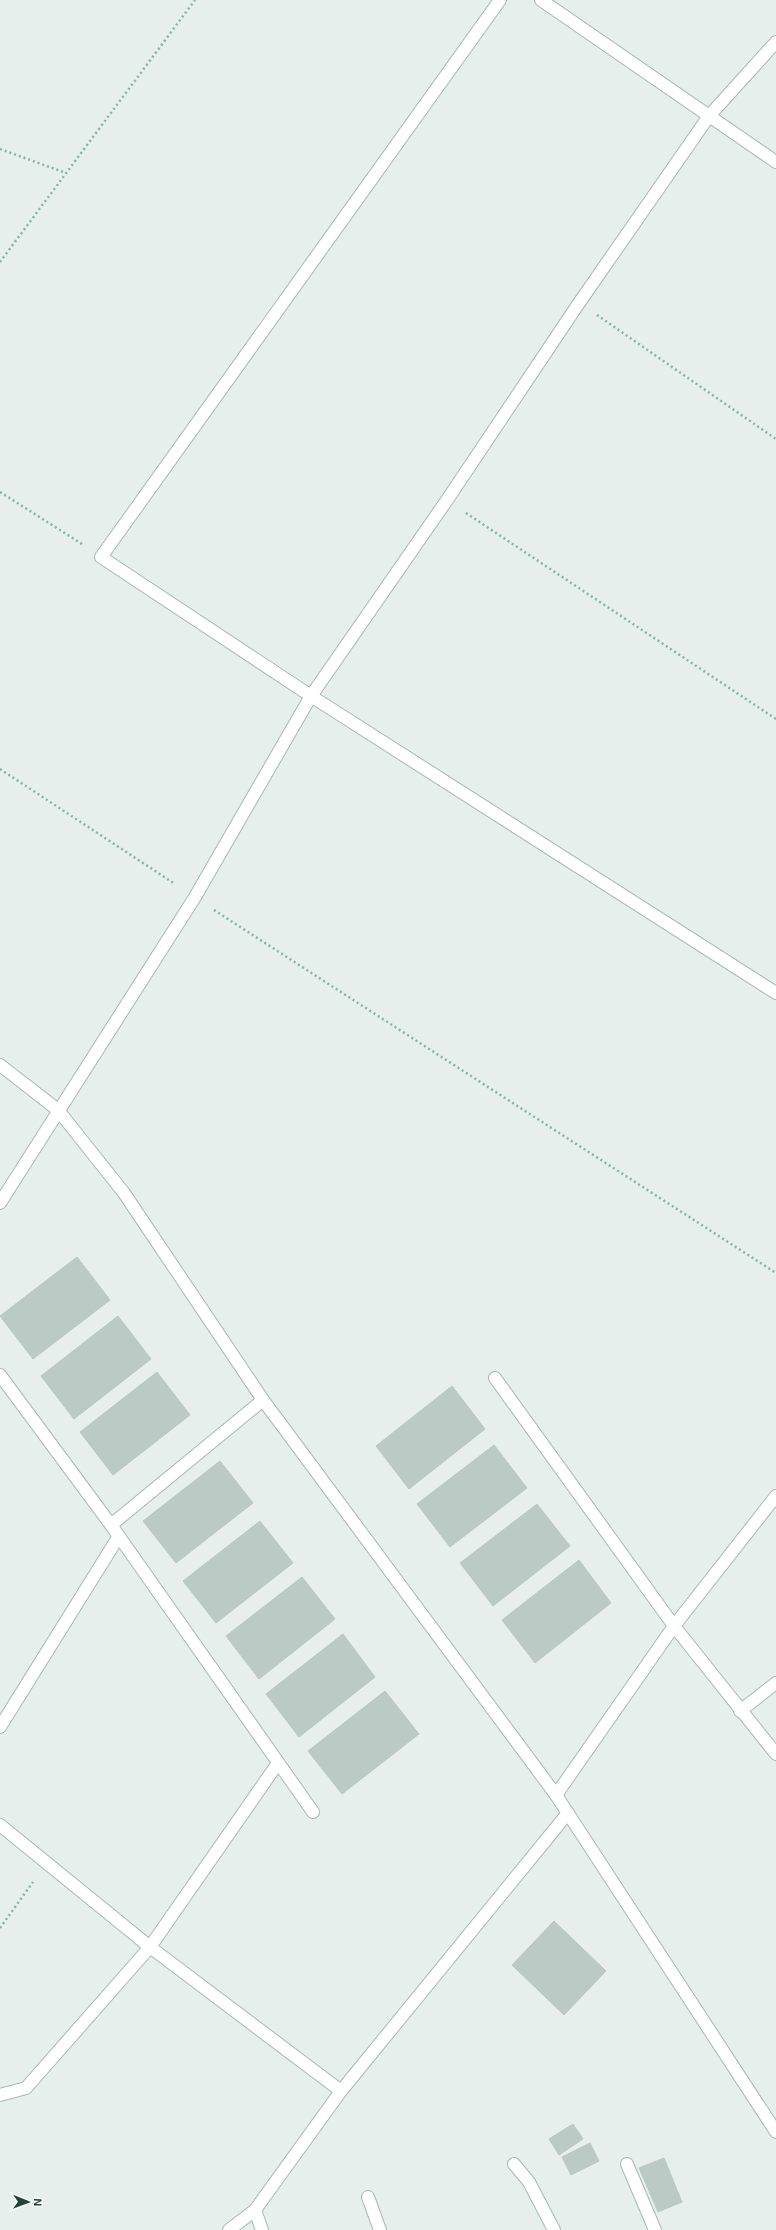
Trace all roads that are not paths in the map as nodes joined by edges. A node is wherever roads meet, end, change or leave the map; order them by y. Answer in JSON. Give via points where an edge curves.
{"nodes":[{"id":1,"x":500,"y":0,"type":"edge"},
{"id":2,"x":541,"y":0,"type":"edge"},
{"id":3,"x":776,"y":42,"type":"edge"},
{"id":4,"x":709,"y":116,"type":"junction"},
{"id":5,"x":776,"y":162,"type":"edge"},
{"id":6,"x":311,"y":696,"type":"junction"},
{"id":7,"x":776,"y":993,"type":"edge"},
{"id":8,"x":0,"y":1065,"type":"edge"},
{"id":9,"x":58,"y":1110,"type":"junction"},
{"id":10,"x":0,"y":1203,"type":"edge"},
{"id":11,"x":0,"y":1375,"type":"edge"},
{"id":12,"x":495,"y":1378,"type":"dead end"},
{"id":13,"x":263,"y":1400,"type":"junction"},
{"id":14,"x":774,"y":1504,"type":"edge"},
{"id":15,"x":111,"y":1525,"type":"junction"},
{"id":16,"x":119,"y":1536,"type":"junction"},
{"id":17,"x":674,"y":1626,"type":"junction"},
{"id":18,"x":776,"y":1683,"type":"edge"},
{"id":19,"x":740,"y":1711,"type":"junction"},
{"id":20,"x":0,"y":1727,"type":"edge"},
{"id":21,"x":776,"y":1754,"type":"edge"},
{"id":22,"x":278,"y":1763,"type":"junction"},
{"id":23,"x":556,"y":1795,"type":"junction"},
{"id":24,"x":313,"y":1812,"type":"dead end"},
{"id":25,"x":568,"y":1813,"type":"junction"},
{"id":26,"x":0,"y":1825,"type":"edge"},
{"id":27,"x":150,"y":1947,"type":"junction"},
{"id":28,"x":342,"y":2091,"type":"junction"},
{"id":29,"x":0,"y":2095,"type":"edge"},
{"id":30,"x":776,"y":2132,"type":"edge"},
{"id":31,"x":514,"y":2164,"type":"dead end"},
{"id":32,"x":627,"y":2164,"type":"dead end"},
{"id":33,"x":368,"y":2197,"type":"dead end"},
{"id":34,"x":255,"y":2210,"type":"junction"},
{"id":35,"x":229,"y":2230,"type":"edge"},
{"id":36,"x":262,"y":2230,"type":"edge"},
{"id":37,"x":380,"y":2230,"type":"edge"},
{"id":38,"x":554,"y":2230,"type":"edge"},
{"id":39,"x":655,"y":2230,"type":"edge"}],
"edges":[{"from":1,"to":6,"type":"street","via":[[101,557]]},
{"from":2,"to":4,"type":"street"},
{"from":3,"to":4,"type":"street"},
{"from":4,"to":5,"type":"street"},
{"from":4,"to":6,"type":"street"},
{"from":6,"to":7,"type":"street"},
{"from":6,"to":9,"type":"street","via":[[195,897]]},
{"from":8,"to":9,"type":"street"},
{"from":9,"to":10,"type":"street"},
{"from":9,"to":13,"type":"street","via":[[124,1193]]},
{"from":11,"to":15,"type":"street"},
{"from":12,"to":17,"type":"street"},
{"from":13,"to":15,"type":"street"},
{"from":13,"to":23,"type":"street"},
{"from":14,"to":17,"type":"street"},
{"from":15,"to":16,"type":"street"},
{"from":16,"to":20,"type":"street"},
{"from":16,"to":22,"type":"street"},
{"from":17,"to":19,"type":"street"},
{"from":17,"to":23,"type":"street"},
{"from":18,"to":19,"type":"street"},
{"from":19,"to":21,"type":"street"},
{"from":22,"to":24,"type":"street"},
{"from":22,"to":27,"type":"street"},
{"from":23,"to":25,"type":"street"},
{"from":25,"to":28,"type":"street"},
{"from":25,"to":30,"type":"street"},
{"from":26,"to":27,"type":"street"},
{"from":27,"to":28,"type":"street"},
{"from":27,"to":29,"type":"street","via":[[26,2088]]},
{"from":28,"to":34,"type":"street"},
{"from":31,"to":38,"type":"street","via":[[529,2182]]},
{"from":32,"to":39,"type":"street"},
{"from":33,"to":37,"type":"street"},
{"from":34,"to":35,"type":"street"},
{"from":34,"to":36,"type":"street"}]}
